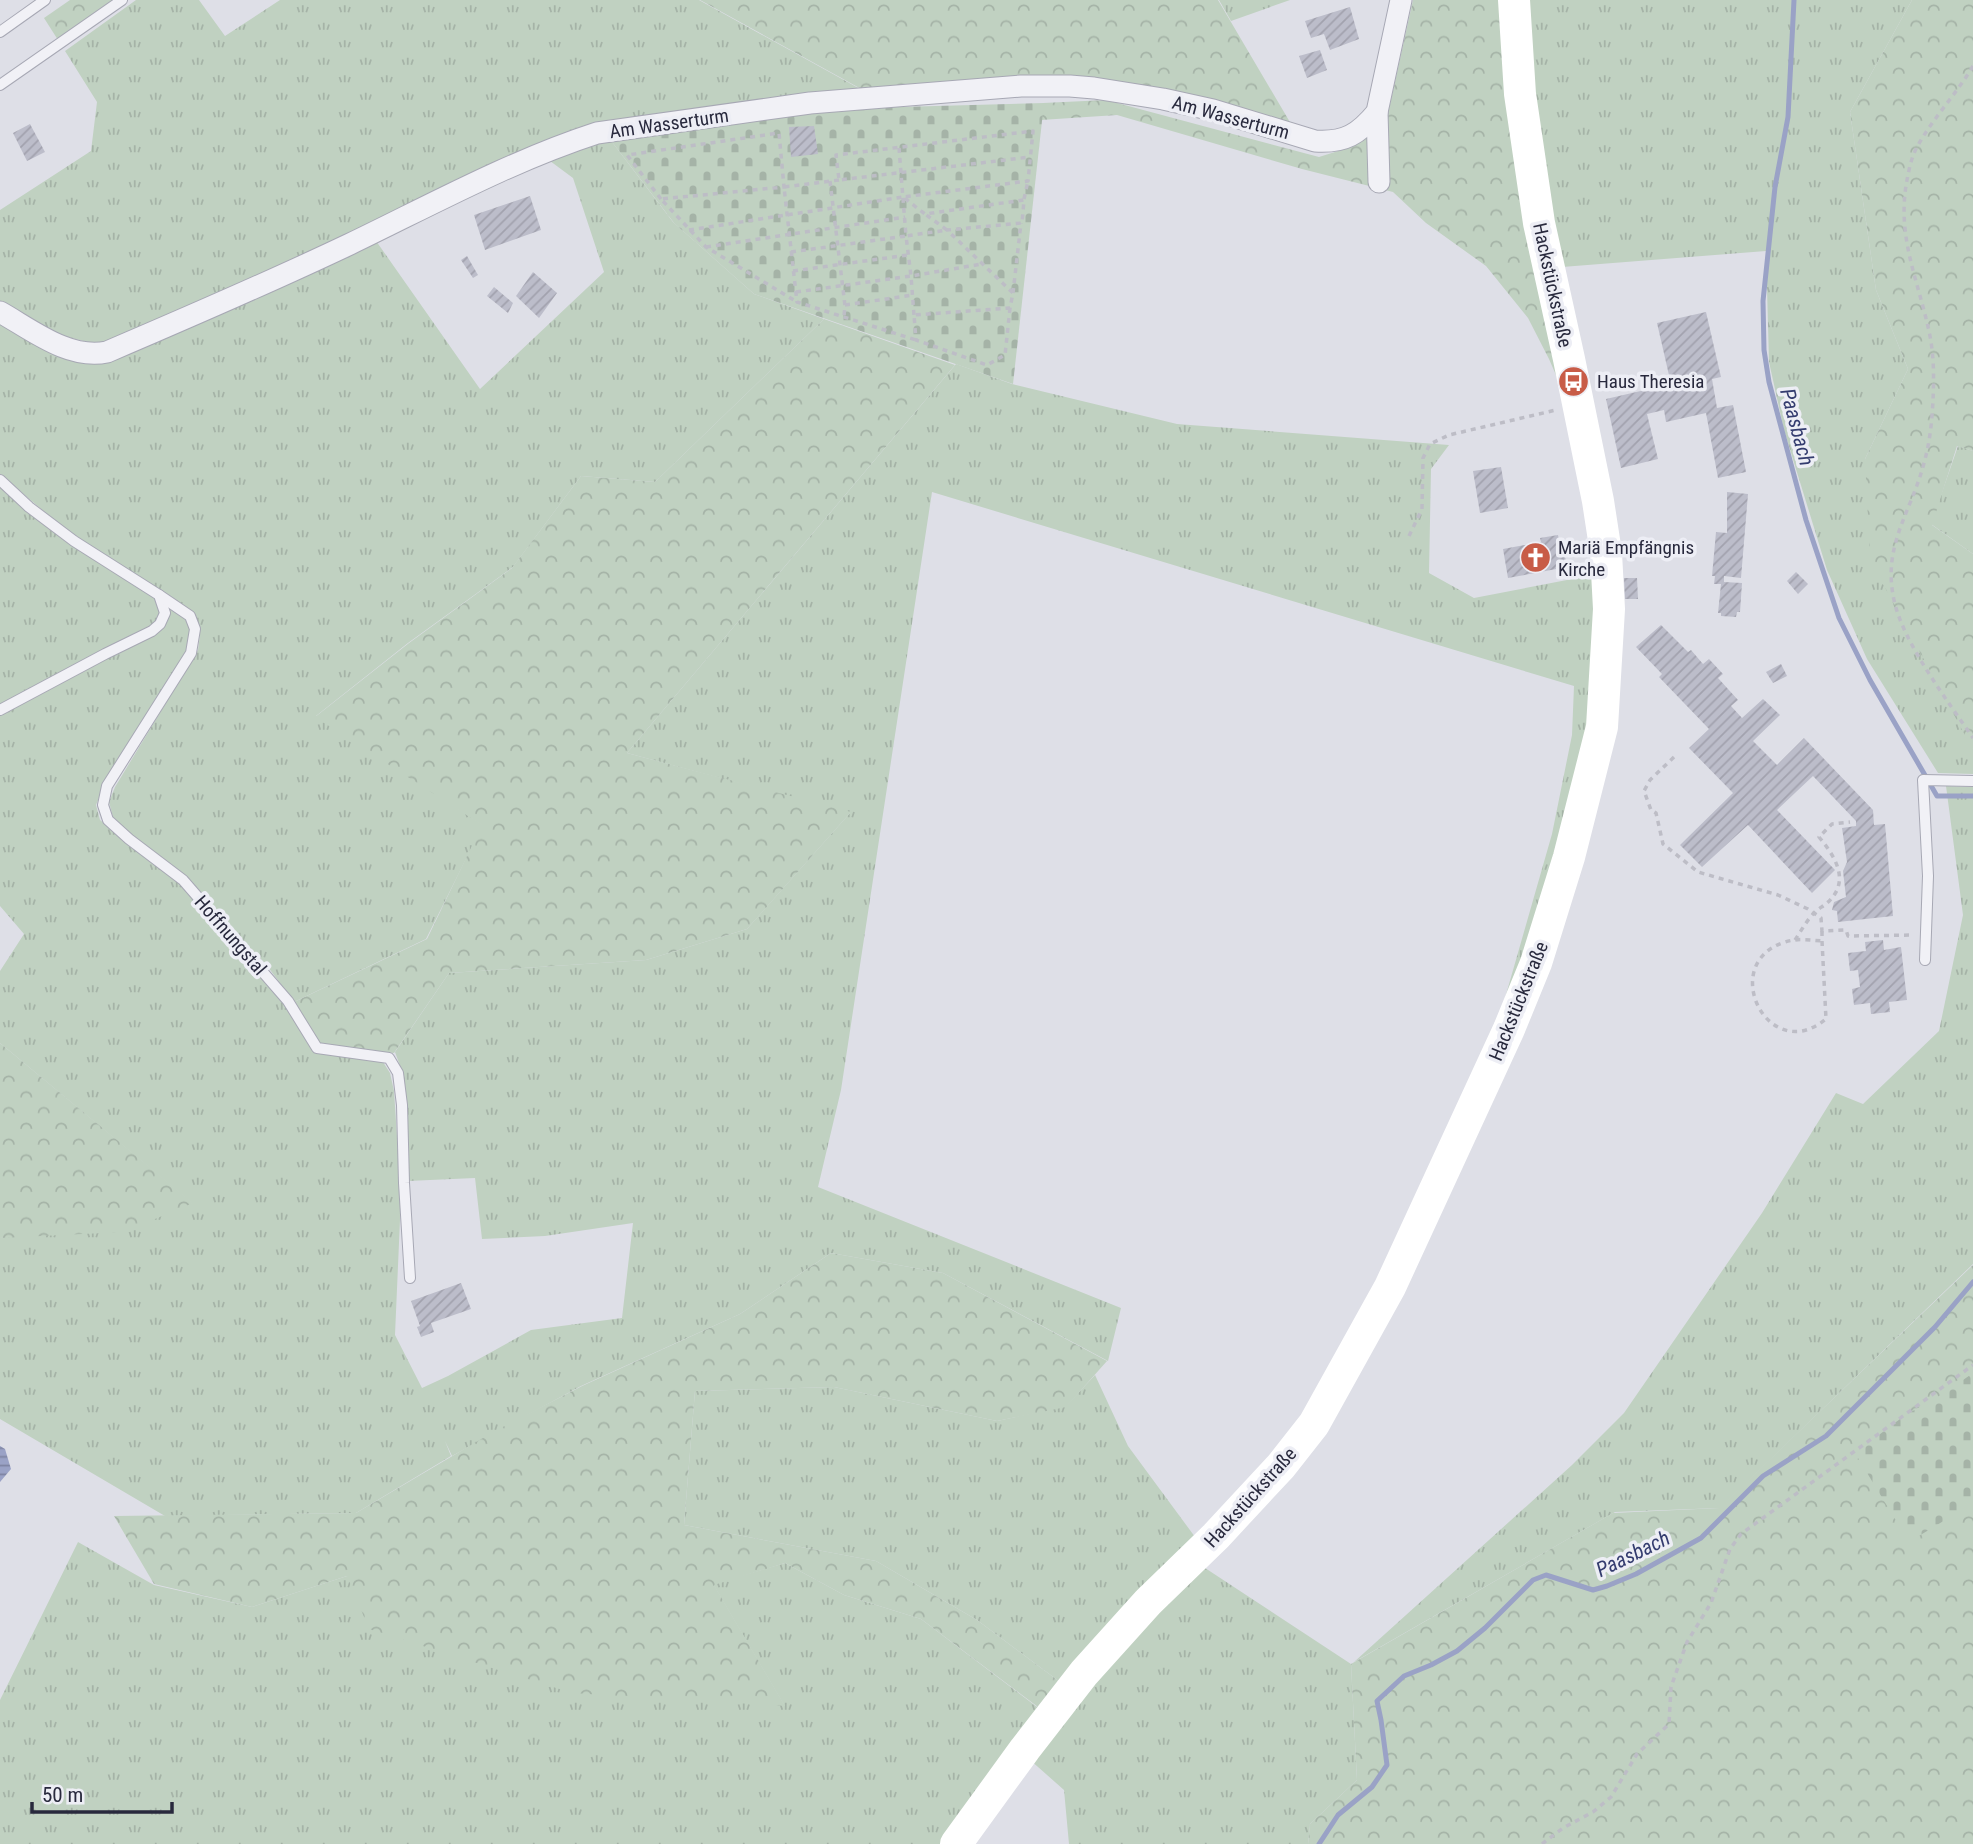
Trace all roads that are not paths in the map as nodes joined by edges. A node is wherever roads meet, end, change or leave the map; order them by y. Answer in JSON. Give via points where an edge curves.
{"nodes":[{"id":1,"x":45,"y":0,"type":"edge"},
{"id":2,"x":122,"y":0,"type":"edge"},
{"id":3,"x":1401,"y":0,"type":"edge"},
{"id":4,"x":1514,"y":0,"type":"edge"},
{"id":5,"x":0,"y":32,"type":"edge"},
{"id":6,"x":0,"y":85,"type":"edge"},
{"id":7,"x":1377,"y":112,"type":"junction"},
{"id":8,"x":1378,"y":182,"type":"dead end"},
{"id":9,"x":0,"y":312,"type":"edge"},
{"id":10,"x":0,"y":480,"type":"edge"},
{"id":11,"x":159,"y":595,"type":"junction"},
{"id":12,"x":0,"y":710,"type":"edge"},
{"id":13,"x":1973,"y":781,"type":"edge"},
{"id":14,"x":1925,"y":960,"type":"dead end"},
{"id":15,"x":410,"y":1278,"type":"dead end"},
{"id":16,"x":956,"y":1844,"type":"edge"}],
"edges":[{"from":1,"to":5,"type":"lane"},
{"from":2,"to":6,"type":"lane"},
{"from":3,"to":7,"type":"street"},
{"from":4,"to":16,"type":"street","name":"Hackstückstraße","via":[[1520,94],[1539,223],[1606,553],[1609,609],[1602,727],[1569,856],[1536,962],[1509,1029],[1390,1287],[1314,1424],[1235,1516],[1084,1673]]},
{"from":7,"to":8,"type":"street"},
{"from":7,"to":9,"type":"street","name":"Am Wasserturm","via":[[1366,126],[1342,140],[1315,141],[1163,99],[1094,88],[1021,86],[810,103],[604,132],[533,157],[288,273],[107,352],[71,350]]},
{"from":10,"to":11,"type":"lane","via":[[74,541]]},
{"from":11,"to":12,"type":"lane","via":[[165,612],[152,631]]},
{"from":11,"to":15,"type":"lane","name":"Hoffnungstal","via":[[190,616],[195,629],[191,653],[107,786],[103,805],[108,820],[183,880],[288,1001],[317,1048],[389,1058],[398,1073],[402,1105]]},
{"from":13,"to":14,"type":"lane","via":[[1923,780],[1928,876]]}]}
